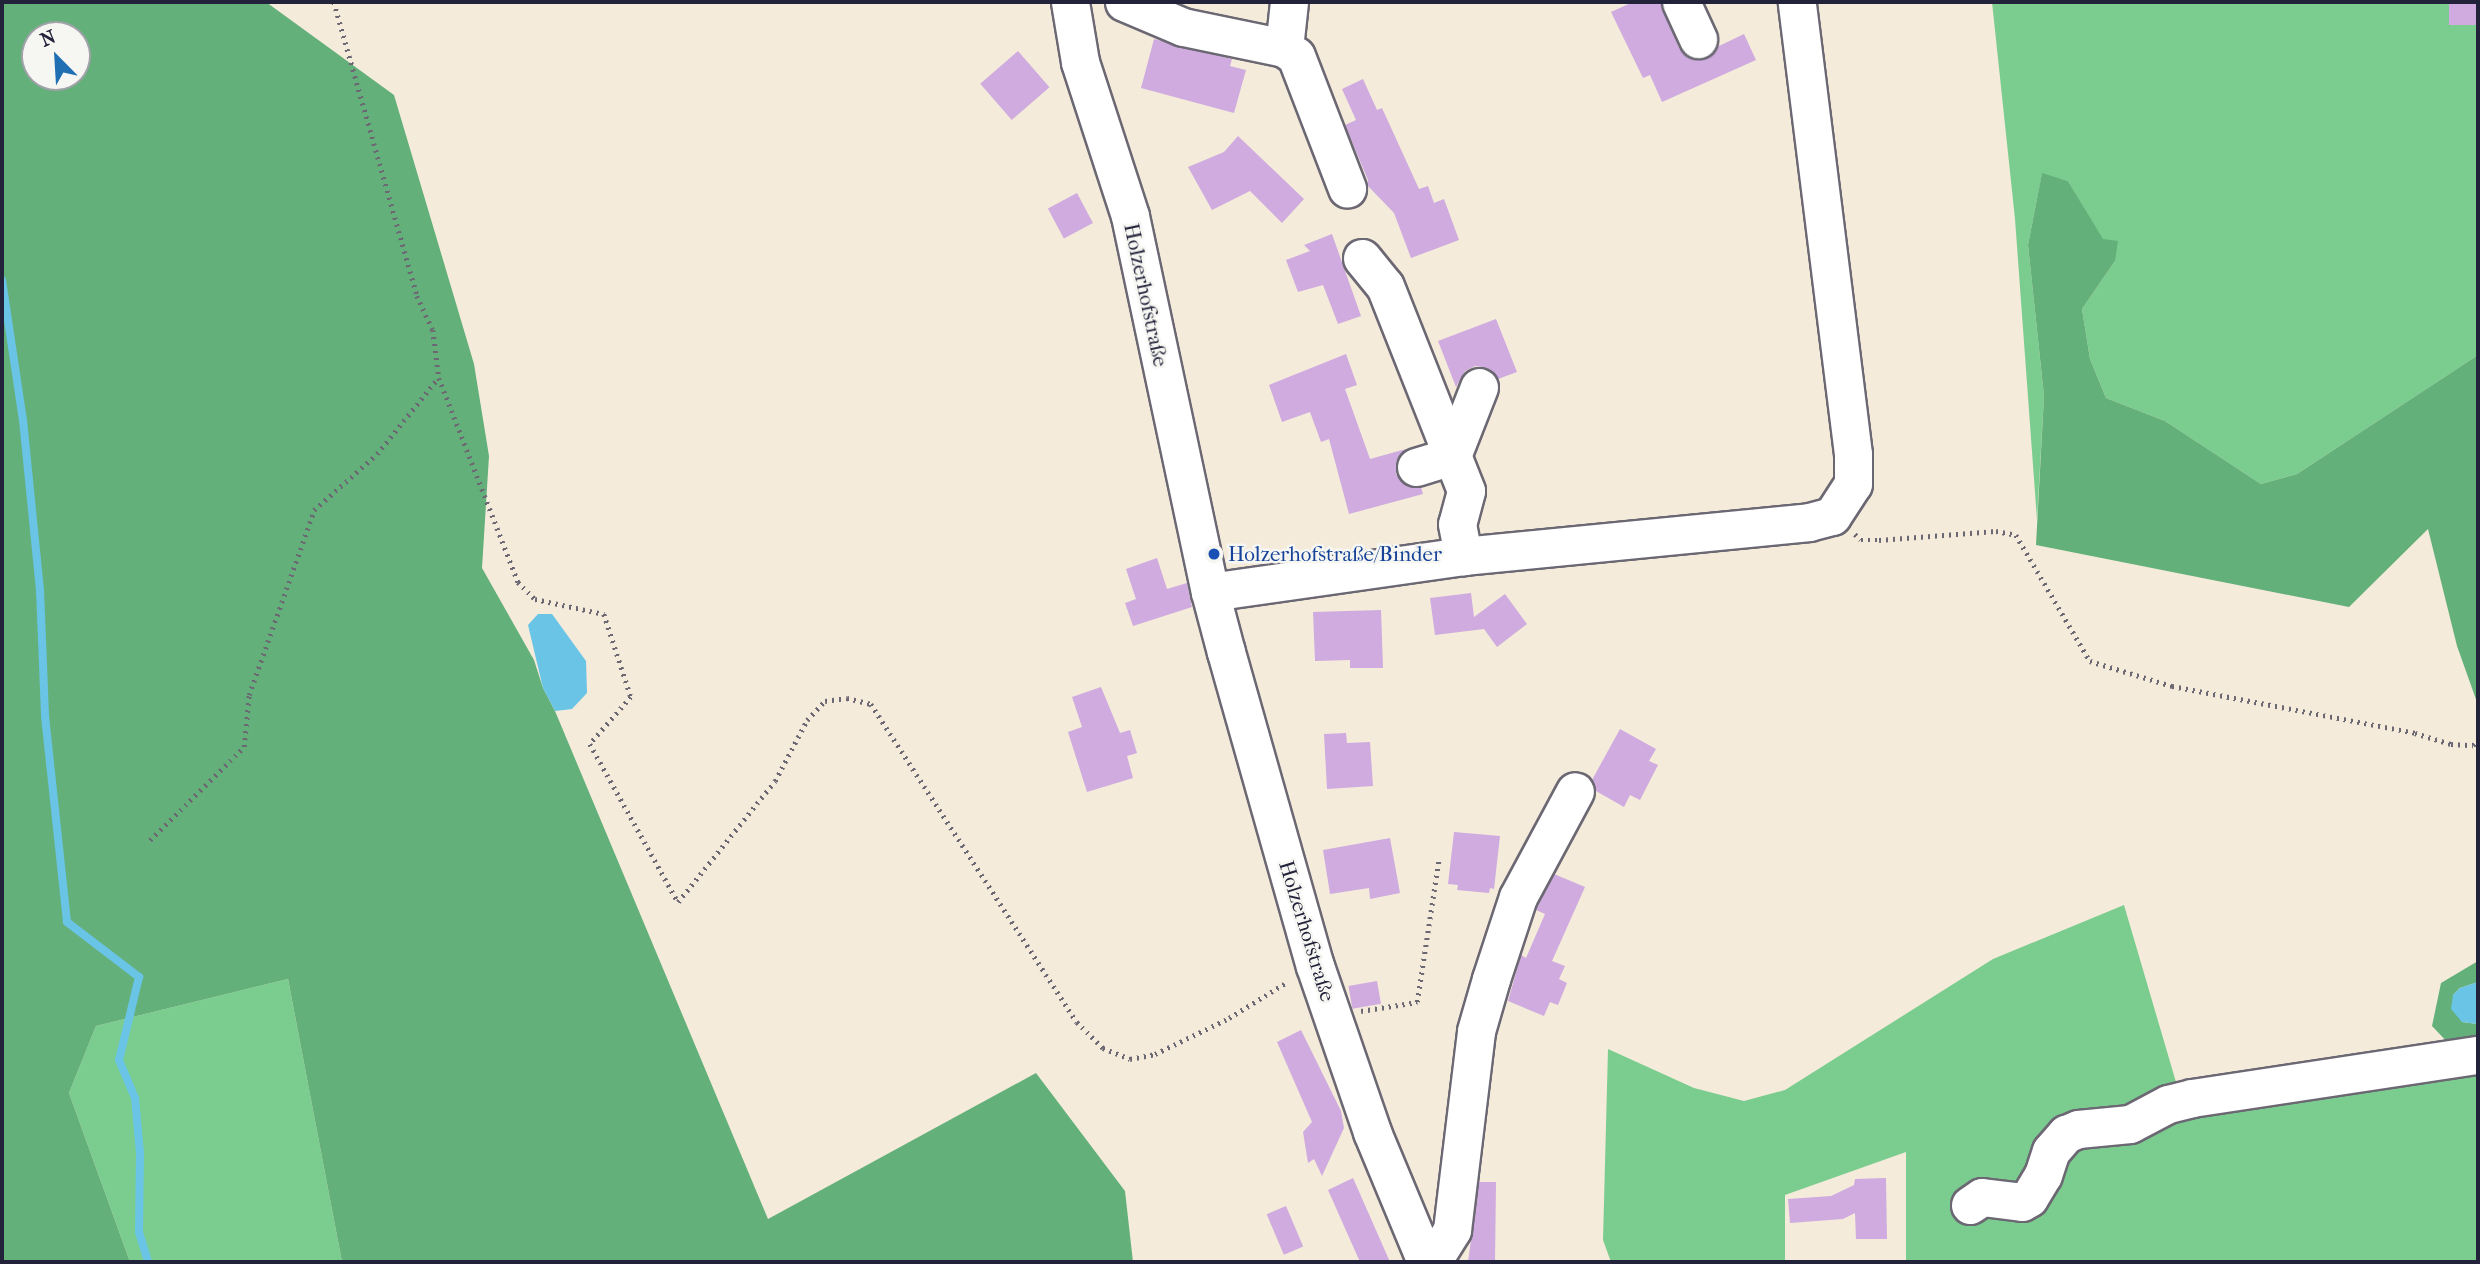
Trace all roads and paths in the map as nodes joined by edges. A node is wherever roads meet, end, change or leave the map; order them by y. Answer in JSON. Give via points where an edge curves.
{"nodes":[{"id":1,"x":334,"y":2,"type":"edge"},
{"id":2,"x":1070,"y":2,"type":"edge"},
{"id":3,"x":1124,"y":2,"type":"edge"},
{"id":4,"x":1289,"y":2,"type":"edge"},
{"id":5,"x":1681,"y":2,"type":"edge"},
{"id":6,"x":1797,"y":2,"type":"edge"},
{"id":7,"x":1698,"y":39,"type":"dead end"},
{"id":8,"x":1284,"y":48,"type":"junction"},
{"id":9,"x":1347,"y":188,"type":"dead end"},
{"id":10,"x":1362,"y":258,"type":"dead end"},
{"id":11,"x":439,"y":378,"type":"junction"},
{"id":12,"x":1479,"y":387,"type":"dead end"},
{"id":13,"x":1452,"y":456,"type":"junction"},
{"id":14,"x":1416,"y":467,"type":"dead end"},
{"id":15,"x":1832,"y":516,"type":"junction"},
{"id":16,"x":1463,"y":556,"type":"junction"},
{"id":17,"x":1210,"y":592,"type":"junction"},
{"id":18,"x":2478,"y":741,"type":"edge"},
{"id":19,"x":1575,"y":791,"type":"dead end"},
{"id":20,"x":150,"y":839,"type":"dead end"},
{"id":21,"x":1439,"y":859,"type":"dead end"},
{"id":22,"x":1315,"y":966,"type":"junction"},
{"id":23,"x":1332,"y":1016,"type":"junction"},
{"id":24,"x":2478,"y":1055,"type":"edge"},
{"id":25,"x":1970,"y":1205,"type":"dead end"},
{"id":26,"x":1426,"y":1262,"type":"edge"},
{"id":27,"x":1432,"y":1262,"type":"edge"}],
"edges":[{"from":1,"to":11,"type":"path","via":[[417,296],[433,330]]},
{"from":2,"to":17,"type":"street","name":"Holzerhofstraße","via":[[1080,62],[1129,216]]},
{"from":3,"to":8,"type":"street","via":[[1183,27]]},
{"from":4,"to":8,"type":"street"},
{"from":5,"to":7,"type":"street"},
{"from":6,"to":15,"type":"street","via":[[1853,454],[1853,484]]},
{"from":8,"to":9,"type":"street","via":[[1296,56]]},
{"from":10,"to":13,"type":"street","via":[[1385,286]]},
{"from":11,"to":20,"type":"path","via":[[377,454],[314,510],[249,695],[244,747]]},
{"from":11,"to":22,"type":"path","via":[[518,582],[535,599],[604,614],[631,697],[590,744],[678,902],[775,781],[807,720],[825,701],[847,698],[871,704],[1077,1022],[1103,1048],[1130,1059],[1155,1055],[1229,1018]]},
{"from":12,"to":13,"type":"street"},
{"from":13,"to":14,"type":"street"},
{"from":13,"to":16,"type":"street","via":[[1466,491],[1457,524]]},
{"from":15,"to":16,"type":"street"},
{"from":15,"to":18,"type":"path","via":[[1861,540],[1996,531],[2016,535],[2090,661],[2172,686],[2451,744]]},
{"from":16,"to":17,"type":"street"},
{"from":17,"to":22,"type":"street","name":"Holzerhofstraße"},
{"from":19,"to":27,"type":"street","via":[[1518,897],[1491,979],[1476,1031],[1452,1230]]},
{"from":21,"to":23,"type":"path","via":[[1417,1002]]},
{"from":22,"to":23,"type":"street","name":"Holzerhofstraße"},
{"from":23,"to":26,"type":"street","name":"Holzerhofstraße","via":[[1372,1132]]},
{"from":24,"to":25,"type":"street","via":[[2192,1098],[2168,1104],[2130,1124],[2078,1129],[2066,1134],[2051,1151],[2029,1198],[2022,1202],[1982,1197]]}]}
